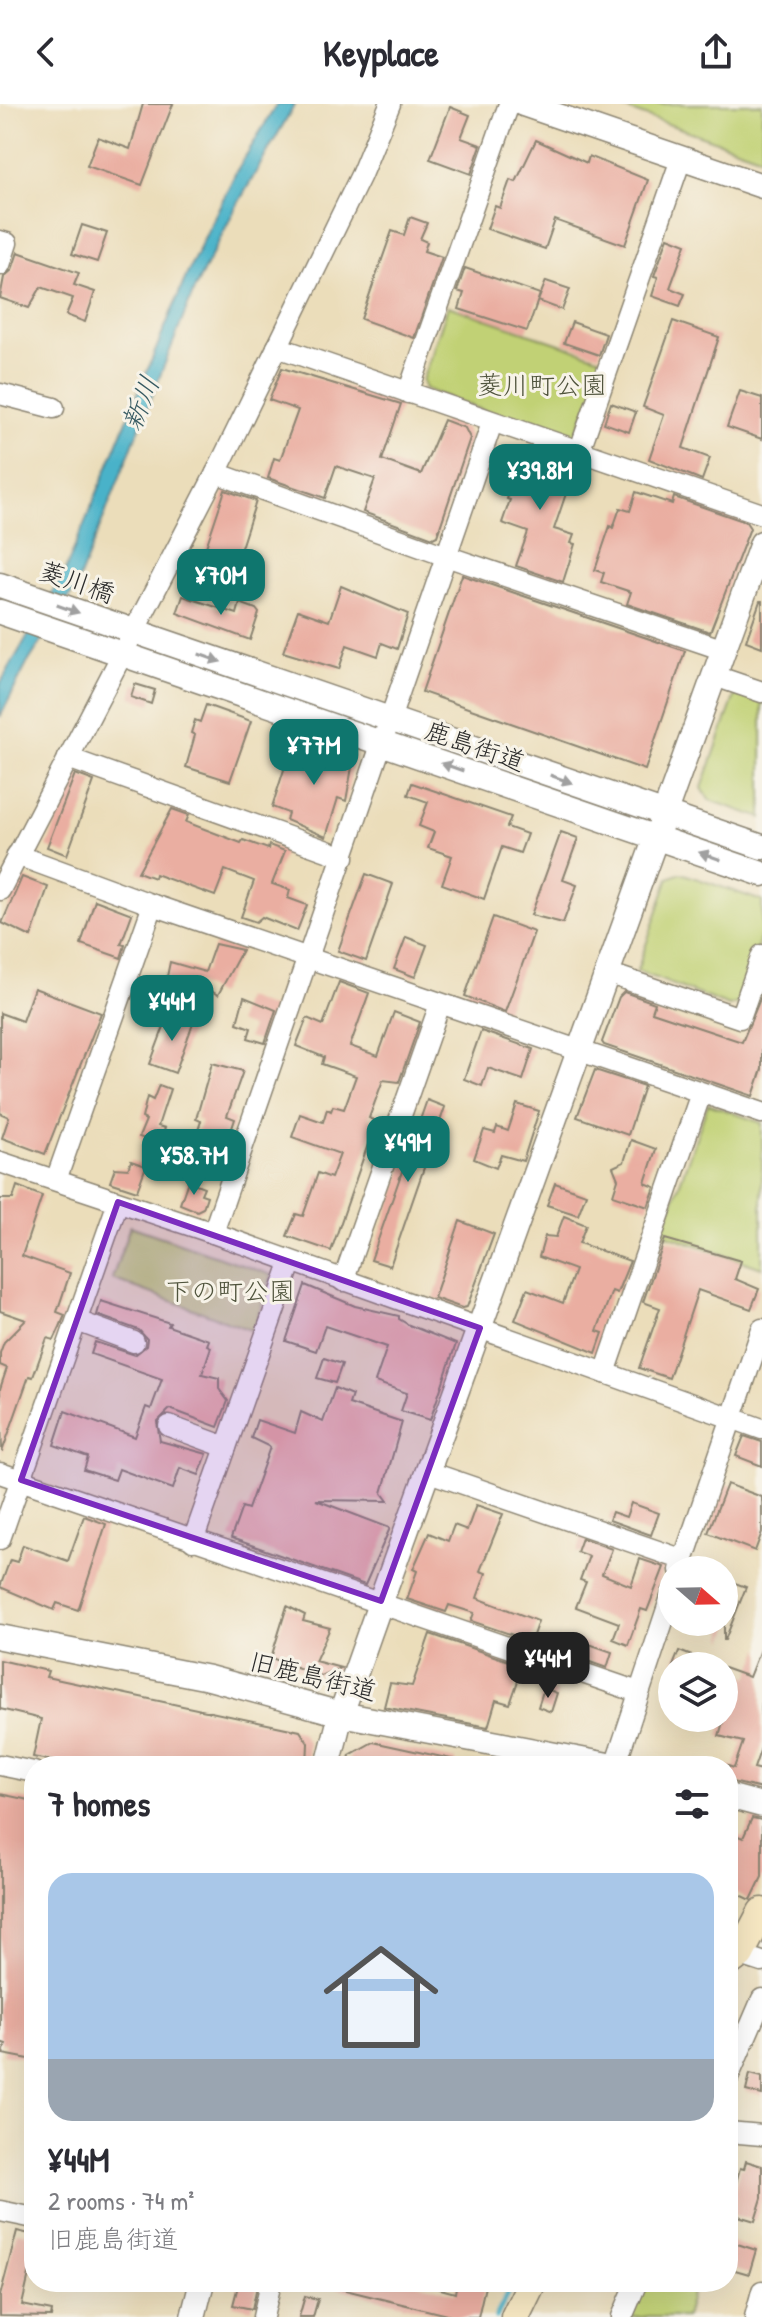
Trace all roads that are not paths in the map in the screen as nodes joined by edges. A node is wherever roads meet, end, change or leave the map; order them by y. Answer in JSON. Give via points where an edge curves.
{"nodes":[{"id":1,"x":390,"y":104,"type":"edge"},
{"id":2,"x":509,"y":104,"type":"edge"},
{"id":3,"x":523,"y":104,"type":"edge"},
{"id":4,"x":681,"y":159,"type":"junction"},
{"id":5,"x":762,"y":186,"type":"edge"},
{"id":6,"x":0,"y":241,"type":"edge"},
{"id":7,"x":0,"y":265,"type":"edge"},
{"id":8,"x":277,"y":347,"type":"junction"},
{"id":9,"x":408,"y":393,"type":"junction"},
{"id":10,"x":0,"y":394,"type":"edge"},
{"id":11,"x":54,"y":408,"type":"dead end"},
{"id":12,"x":492,"y":423,"type":"junction"},
{"id":13,"x":579,"y":452,"type":"junction"},
{"id":14,"x":216,"y":473,"type":"junction"},
{"id":15,"x":762,"y":514,"type":"edge"},
{"id":16,"x":762,"y":543,"type":"edge"},
{"id":17,"x":446,"y":556,"type":"junction"},
{"id":18,"x":0,"y":585,"type":"edge"},
{"id":19,"x":0,"y":612,"type":"edge"},
{"id":20,"x":136,"y":633,"type":"junction"},
{"id":21,"x":724,"y":650,"type":"junction"},
{"id":22,"x":124,"y":655,"type":"junction"},
{"id":23,"x":715,"y":676,"type":"junction"},
{"id":24,"x":762,"y":692,"type":"edge"},
{"id":25,"x":391,"y":719,"type":"junction"},
{"id":26,"x":382,"y":743,"type":"junction"},
{"id":27,"x":68,"y":758,"type":"junction"},
{"id":28,"x":662,"y":827,"type":"junction"},
{"id":29,"x":762,"y":847,"type":"edge"},
{"id":30,"x":17,"y":855,"type":"junction"},
{"id":31,"x":344,"y":857,"type":"junction"},
{"id":32,"x":762,"y":874,"type":"edge"},
{"id":33,"x":0,"y":890,"type":"edge"},
{"id":34,"x":153,"y":905,"type":"junction"},
{"id":35,"x":762,"y":955,"type":"edge"},
{"id":36,"x":309,"y":959,"type":"junction"},
{"id":37,"x":619,"y":977,"type":"dead end"},
{"id":38,"x":440,"y":1004,"type":"junction"},
{"id":39,"x":580,"y":1052,"type":"junction"},
{"id":40,"x":701,"y":1093,"type":"junction"},
{"id":41,"x":762,"y":1113,"type":"edge"},
{"id":42,"x":0,"y":1162,"type":"edge"},
{"id":43,"x":56,"y":1180,"type":"junction"},
{"id":44,"x":118,"y":1202,"type":"junction"},
{"id":45,"x":213,"y":1233,"type":"junction"},
{"id":46,"x":291,"y":1263,"type":"junction"},
{"id":47,"x":343,"y":1281,"type":"junction"},
{"id":48,"x":77,"y":1321,"type":"junction"},
{"id":49,"x":480,"y":1328,"type":"junction"},
{"id":50,"x":762,"y":1329,"type":"edge"},
{"id":51,"x":134,"y":1342,"type":"dead end"},
{"id":52,"x":605,"y":1373,"type":"junction"},
{"id":53,"x":731,"y":1418,"type":"junction"},
{"id":54,"x":169,"y":1426,"type":"dead end"},
{"id":55,"x":762,"y":1429,"type":"edge"},
{"id":56,"x":226,"y":1447,"type":"junction"},
{"id":57,"x":429,"y":1472,"type":"junction"},
{"id":58,"x":0,"y":1473,"type":"edge"},
{"id":59,"x":21,"y":1480,"type":"junction"},
{"id":60,"x":0,"y":1539,"type":"edge"},
{"id":61,"x":193,"y":1541,"type":"junction"},
{"id":62,"x":658,"y":1556,"type":"edge"},
{"id":63,"x":685,"y":1556,"type":"edge"},
{"id":64,"x":381,"y":1601,"type":"junction"},
{"id":65,"x":658,"y":1634,"type":"edge"},
{"id":66,"x":0,"y":1637,"type":"edge"},
{"id":67,"x":638,"y":1692,"type":"junction"},
{"id":68,"x":341,"y":1714,"type":"junction"},
{"id":69,"x":330,"y":1756,"type":"edge"},
{"id":70,"x":562,"y":1756,"type":"edge"},
{"id":71,"x":617,"y":1756,"type":"edge"},
{"id":72,"x":0,"y":1765,"type":"edge"},
{"id":73,"x":24,"y":1770,"type":"edge"},
{"id":74,"x":738,"y":1799,"type":"edge"},
{"id":75,"x":762,"y":1805,"type":"edge"},
{"id":76,"x":762,"y":1912,"type":"edge"},
{"id":77,"x":740,"y":1957,"type":"edge"},
{"id":78,"x":762,"y":1999,"type":"edge"},
{"id":79,"x":738,"y":2055,"type":"edge"},
{"id":80,"x":738,"y":2133,"type":"edge"},
{"id":81,"x":762,"y":2135,"type":"edge"},
{"id":82,"x":0,"y":2211,"type":"edge"},
{"id":83,"x":24,"y":2216,"type":"edge"},
{"id":84,"x":762,"y":2291,"type":"edge"},
{"id":85,"x":199,"y":2292,"type":"edge"},
{"id":86,"x":269,"y":2292,"type":"edge"},
{"id":87,"x":527,"y":2292,"type":"edge"},
{"id":88,"x":633,"y":2292,"type":"edge"},
{"id":89,"x":193,"y":2317,"type":"edge"},
{"id":90,"x":263,"y":2317,"type":"edge"},
{"id":91,"x":515,"y":2317,"type":"edge"},
{"id":92,"x":622,"y":2317,"type":"edge"},
{"id":93,"x":755,"y":2317,"type":"edge"}],
"edges":[{"from":1,"to":8,"type":"street"},
{"from":2,"to":9,"type":"street"},
{"from":3,"to":4,"type":"street"},
{"from":4,"to":5,"type":"street"},
{"from":4,"to":13,"type":"street"},
{"from":6,"to":7,"type":"street","via":[[7,243]]},
{"from":8,"to":9,"type":"street"},
{"from":8,"to":14,"type":"street"},
{"from":9,"to":12,"type":"street"},
{"from":10,"to":11,"type":"street"},
{"from":12,"to":13,"type":"street"},
{"from":12,"to":17,"type":"street"},
{"from":13,"to":15,"type":"street"},
{"from":14,"to":17,"type":"street"},
{"from":14,"to":20,"type":"street"},
{"from":16,"to":21,"type":"street"},
{"from":17,"to":21,"type":"street"},
{"from":17,"to":25,"type":"street"},
{"from":18,"to":20,"type":"street","name":"菱川橋","one_way":true},
{"from":19,"to":22,"type":"street","name":"菱川橋"},
{"from":20,"to":22,"type":"street"},
{"from":20,"to":25,"type":"street","name":"鹿島街道","one_way":true},
{"from":21,"to":23,"type":"street"},
{"from":22,"to":26,"type":"street","name":"鹿島街道"},
{"from":22,"to":27,"type":"street"},
{"from":23,"to":24,"type":"street"},
{"from":23,"to":28,"type":"street"},
{"from":25,"to":26,"type":"street"},
{"from":25,"to":28,"type":"street","name":"鹿島街道","one_way":true},
{"from":28,"to":26,"type":"street","name":"鹿島街道","one_way":true},
{"from":26,"to":31,"type":"street"},
{"from":27,"to":30,"type":"street"},
{"from":27,"to":31,"type":"street"},
{"from":28,"to":29,"type":"street","name":"鹿島街道"},
{"from":32,"to":28,"type":"street","name":"鹿島街道","one_way":true},
{"from":28,"to":39,"type":"street"},
{"from":30,"to":33,"type":"street"},
{"from":30,"to":34,"type":"street"},
{"from":31,"to":36,"type":"street"},
{"from":34,"to":36,"type":"street"},
{"from":34,"to":43,"type":"street"},
{"from":35,"to":37,"type":"street","via":[[740,1018]]},
{"from":36,"to":38,"type":"street"},
{"from":36,"to":45,"type":"street"},
{"from":38,"to":39,"type":"street"},
{"from":38,"to":47,"type":"street"},
{"from":39,"to":40,"type":"street"},
{"from":39,"to":49,"type":"street"},
{"from":40,"to":41,"type":"street"},
{"from":40,"to":52,"type":"street"},
{"from":42,"to":43,"type":"street"},
{"from":43,"to":44,"type":"street"},
{"from":44,"to":45,"type":"street"},
{"from":44,"to":48,"type":"street"},
{"from":45,"to":46,"type":"street"},
{"from":46,"to":47,"type":"street"},
{"from":46,"to":56,"type":"street"},
{"from":47,"to":49,"type":"street"},
{"from":48,"to":51,"type":"street"},
{"from":48,"to":59,"type":"street"},
{"from":49,"to":52,"type":"street"},
{"from":49,"to":57,"type":"street"},
{"from":50,"to":53,"type":"street"},
{"from":52,"to":53,"type":"street"},
{"from":53,"to":55,"type":"street"},
{"from":53,"to":63,"type":"street"},
{"from":54,"to":56,"type":"street"},
{"from":56,"to":61,"type":"street"},
{"from":57,"to":62,"type":"street"},
{"from":57,"to":64,"type":"street"},
{"from":58,"to":59,"type":"street"},
{"from":59,"to":60,"type":"street"},
{"from":59,"to":61,"type":"street"},
{"from":61,"to":64,"type":"street"},
{"from":64,"to":67,"type":"street"},
{"from":64,"to":68,"type":"street"},
{"from":65,"to":67,"type":"street"},
{"from":66,"to":68,"type":"street","name":"旧鹿島街道","via":[[209,1678]]},
{"from":67,"to":71,"type":"street"},
{"from":68,"to":69,"type":"street"},
{"from":68,"to":70,"type":"street","name":"旧鹿島街道"},
{"from":72,"to":73,"type":"street"},
{"from":74,"to":75,"type":"street"},
{"from":76,"to":77,"type":"main road"},
{"from":78,"to":79,"type":"street"},
{"from":80,"to":81,"type":"street"},
{"from":82,"to":83,"type":"street"},
{"from":84,"to":93,"type":"street"},
{"from":85,"to":89,"type":"street"},
{"from":86,"to":90,"type":"street"},
{"from":87,"to":91,"type":"main road"},
{"from":88,"to":92,"type":"street"}]}
